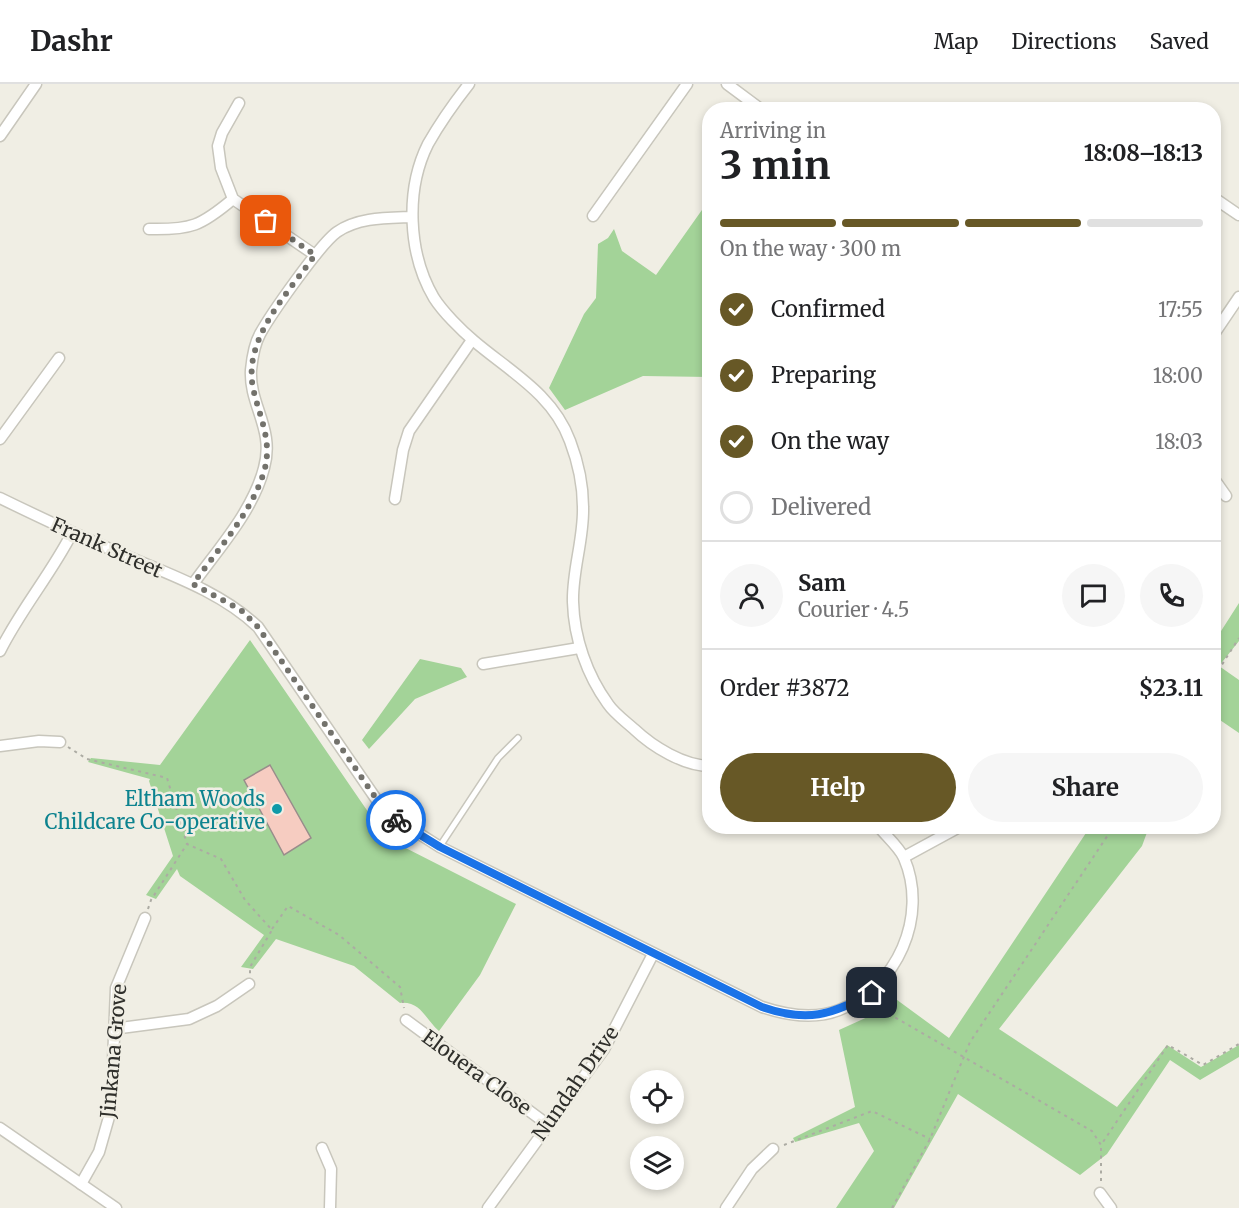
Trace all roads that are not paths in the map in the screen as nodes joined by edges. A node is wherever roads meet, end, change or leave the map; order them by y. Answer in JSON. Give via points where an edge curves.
{"nodes":[{"id":1,"x":36,"y":84,"type":"edge"},
{"id":2,"x":469,"y":84,"type":"edge"},
{"id":3,"x":687,"y":84,"type":"edge"},
{"id":4,"x":727,"y":84,"type":"edge"},
{"id":5,"x":751,"y":102,"type":"edge"},
{"id":6,"x":239,"y":103,"type":"dead end"},
{"id":7,"x":0,"y":136,"type":"edge"},
{"id":8,"x":233,"y":199,"type":"junction"},
{"id":9,"x":1221,"y":203,"type":"edge"},
{"id":10,"x":1239,"y":215,"type":"edge"},
{"id":11,"x":593,"y":216,"type":"dead end"},
{"id":12,"x":412,"y":217,"type":"junction"},
{"id":13,"x":149,"y":229,"type":"dead end"},
{"id":14,"x":315,"y":255,"type":"junction"},
{"id":15,"x":1239,"y":297,"type":"edge"},
{"id":16,"x":1221,"y":324,"type":"edge"},
{"id":17,"x":472,"y":340,"type":"junction"},
{"id":18,"x":59,"y":358,"type":"dead end"},
{"id":19,"x":0,"y":439,"type":"edge"},
{"id":20,"x":1221,"y":489,"type":"edge"},
{"id":21,"x":1226,"y":496,"type":"dead end"},
{"id":22,"x":0,"y":498,"type":"edge"},
{"id":23,"x":395,"y":499,"type":"dead end"},
{"id":24,"x":72,"y":533,"type":"junction"},
{"id":25,"x":193,"y":584,"type":"junction"},
{"id":26,"x":579,"y":648,"type":"junction"},
{"id":27,"x":0,"y":651,"type":"edge"},
{"id":28,"x":483,"y":664,"type":"dead end"},
{"id":29,"x":518,"y":738,"type":"dead end"},
{"id":30,"x":60,"y":742,"type":"road end"},
{"id":31,"x":0,"y":746,"type":"edge"},
{"id":32,"x":702,"y":766,"type":"edge"},
{"id":33,"x":885,"y":834,"type":"edge"},
{"id":34,"x":946,"y":834,"type":"edge"},
{"id":35,"x":440,"y":847,"type":"junction"},
{"id":36,"x":904,"y":857,"type":"junction"},
{"id":37,"x":146,"y":918,"type":"road end"},
{"id":38,"x":653,"y":954,"type":"junction"},
{"id":39,"x":249,"y":984,"type":"road end"},
{"id":40,"x":406,"y":1020,"type":"road end"},
{"id":41,"x":113,"y":1029,"type":"junction"},
{"id":42,"x":547,"y":1124,"type":"junction"},
{"id":43,"x":2,"y":1133,"type":"edge"},
{"id":44,"x":322,"y":1148,"type":"dead end"},
{"id":45,"x":773,"y":1149,"type":"road end"},
{"id":46,"x":81,"y":1184,"type":"junction"},
{"id":47,"x":1100,"y":1193,"type":"road end"},
{"id":48,"x":116,"y":1208,"type":"edge"},
{"id":49,"x":330,"y":1208,"type":"edge"},
{"id":50,"x":488,"y":1208,"type":"edge"},
{"id":51,"x":726,"y":1208,"type":"edge"},
{"id":52,"x":1112,"y":1208,"type":"edge"}],
"edges":[{"from":1,"to":7,"type":"street"},
{"from":2,"to":12,"type":"street","via":[[428,146],[419,169]]},
{"from":3,"to":11,"type":"street"},
{"from":4,"to":5,"type":"street"},
{"from":6,"to":8,"type":"street","via":[[218,146],[221,168]]},
{"from":8,"to":13,"type":"street","via":[[207,221],[180,230]]},
{"from":8,"to":14,"type":"street"},
{"from":9,"to":10,"type":"street"},
{"from":12,"to":14,"type":"street","via":[[369,219],[337,232]]},
{"from":12,"to":17,"type":"street","via":[[422,271],[435,299]]},
{"from":14,"to":25,"type":"street","via":[[259,336],[251,370],[268,437],[257,492]]},
{"from":15,"to":16,"type":"street"},
{"from":17,"to":23,"type":"street","via":[[409,431]]},
{"from":17,"to":26,"type":"street","via":[[525,380],[554,412],[570,439],[580,471],[584,508],[573,602]]},
{"from":18,"to":19,"type":"street"},
{"from":20,"to":21,"type":"street"},
{"from":22,"to":24,"type":"street","name":"Frank Street"},
{"from":24,"to":25,"type":"street","name":"Frank Street"},
{"from":24,"to":27,"type":"street","via":[[14,622]]},
{"from":25,"to":35,"type":"street","name":"Frank Street","via":[[241,610],[258,627],[385,812]]},
{"from":26,"to":28,"type":"street"},
{"from":26,"to":32,"type":"street","via":[[608,705],[646,741]]},
{"from":29,"to":35,"type":"lane","via":[[498,758]]},
{"from":30,"to":31,"type":"street"},
{"from":33,"to":36,"type":"street","name":"Frank Street"},
{"from":34,"to":36,"type":"street"},
{"from":35,"to":38,"type":"street","name":"Frank Street"},
{"from":36,"to":38,"type":"street","name":"Frank Street","via":[[913,894],[910,928],[894,965],[872,993],[838,1011],[812,1015],[778,1012]]},
{"from":37,"to":41,"type":"street","name":"Jinkana Grove","via":[[116,988]]},
{"from":38,"to":42,"type":"street","name":"Nundah Drive","via":[[604,1049]]},
{"from":39,"to":41,"type":"street","via":[[189,1019]]},
{"from":40,"to":42,"type":"street","name":"Elouera Close"},
{"from":41,"to":46,"type":"street","name":"Jinkana Grove","via":[[111,1110],[99,1152]]},
{"from":42,"to":50,"type":"street","name":"Nundah Drive"},
{"from":43,"to":46,"type":"street"},
{"from":44,"to":49,"type":"street","via":[[331,1169]]},
{"from":45,"to":51,"type":"street","via":[[752,1169]]},
{"from":46,"to":48,"type":"street"},
{"from":47,"to":52,"type":"street"}]}
